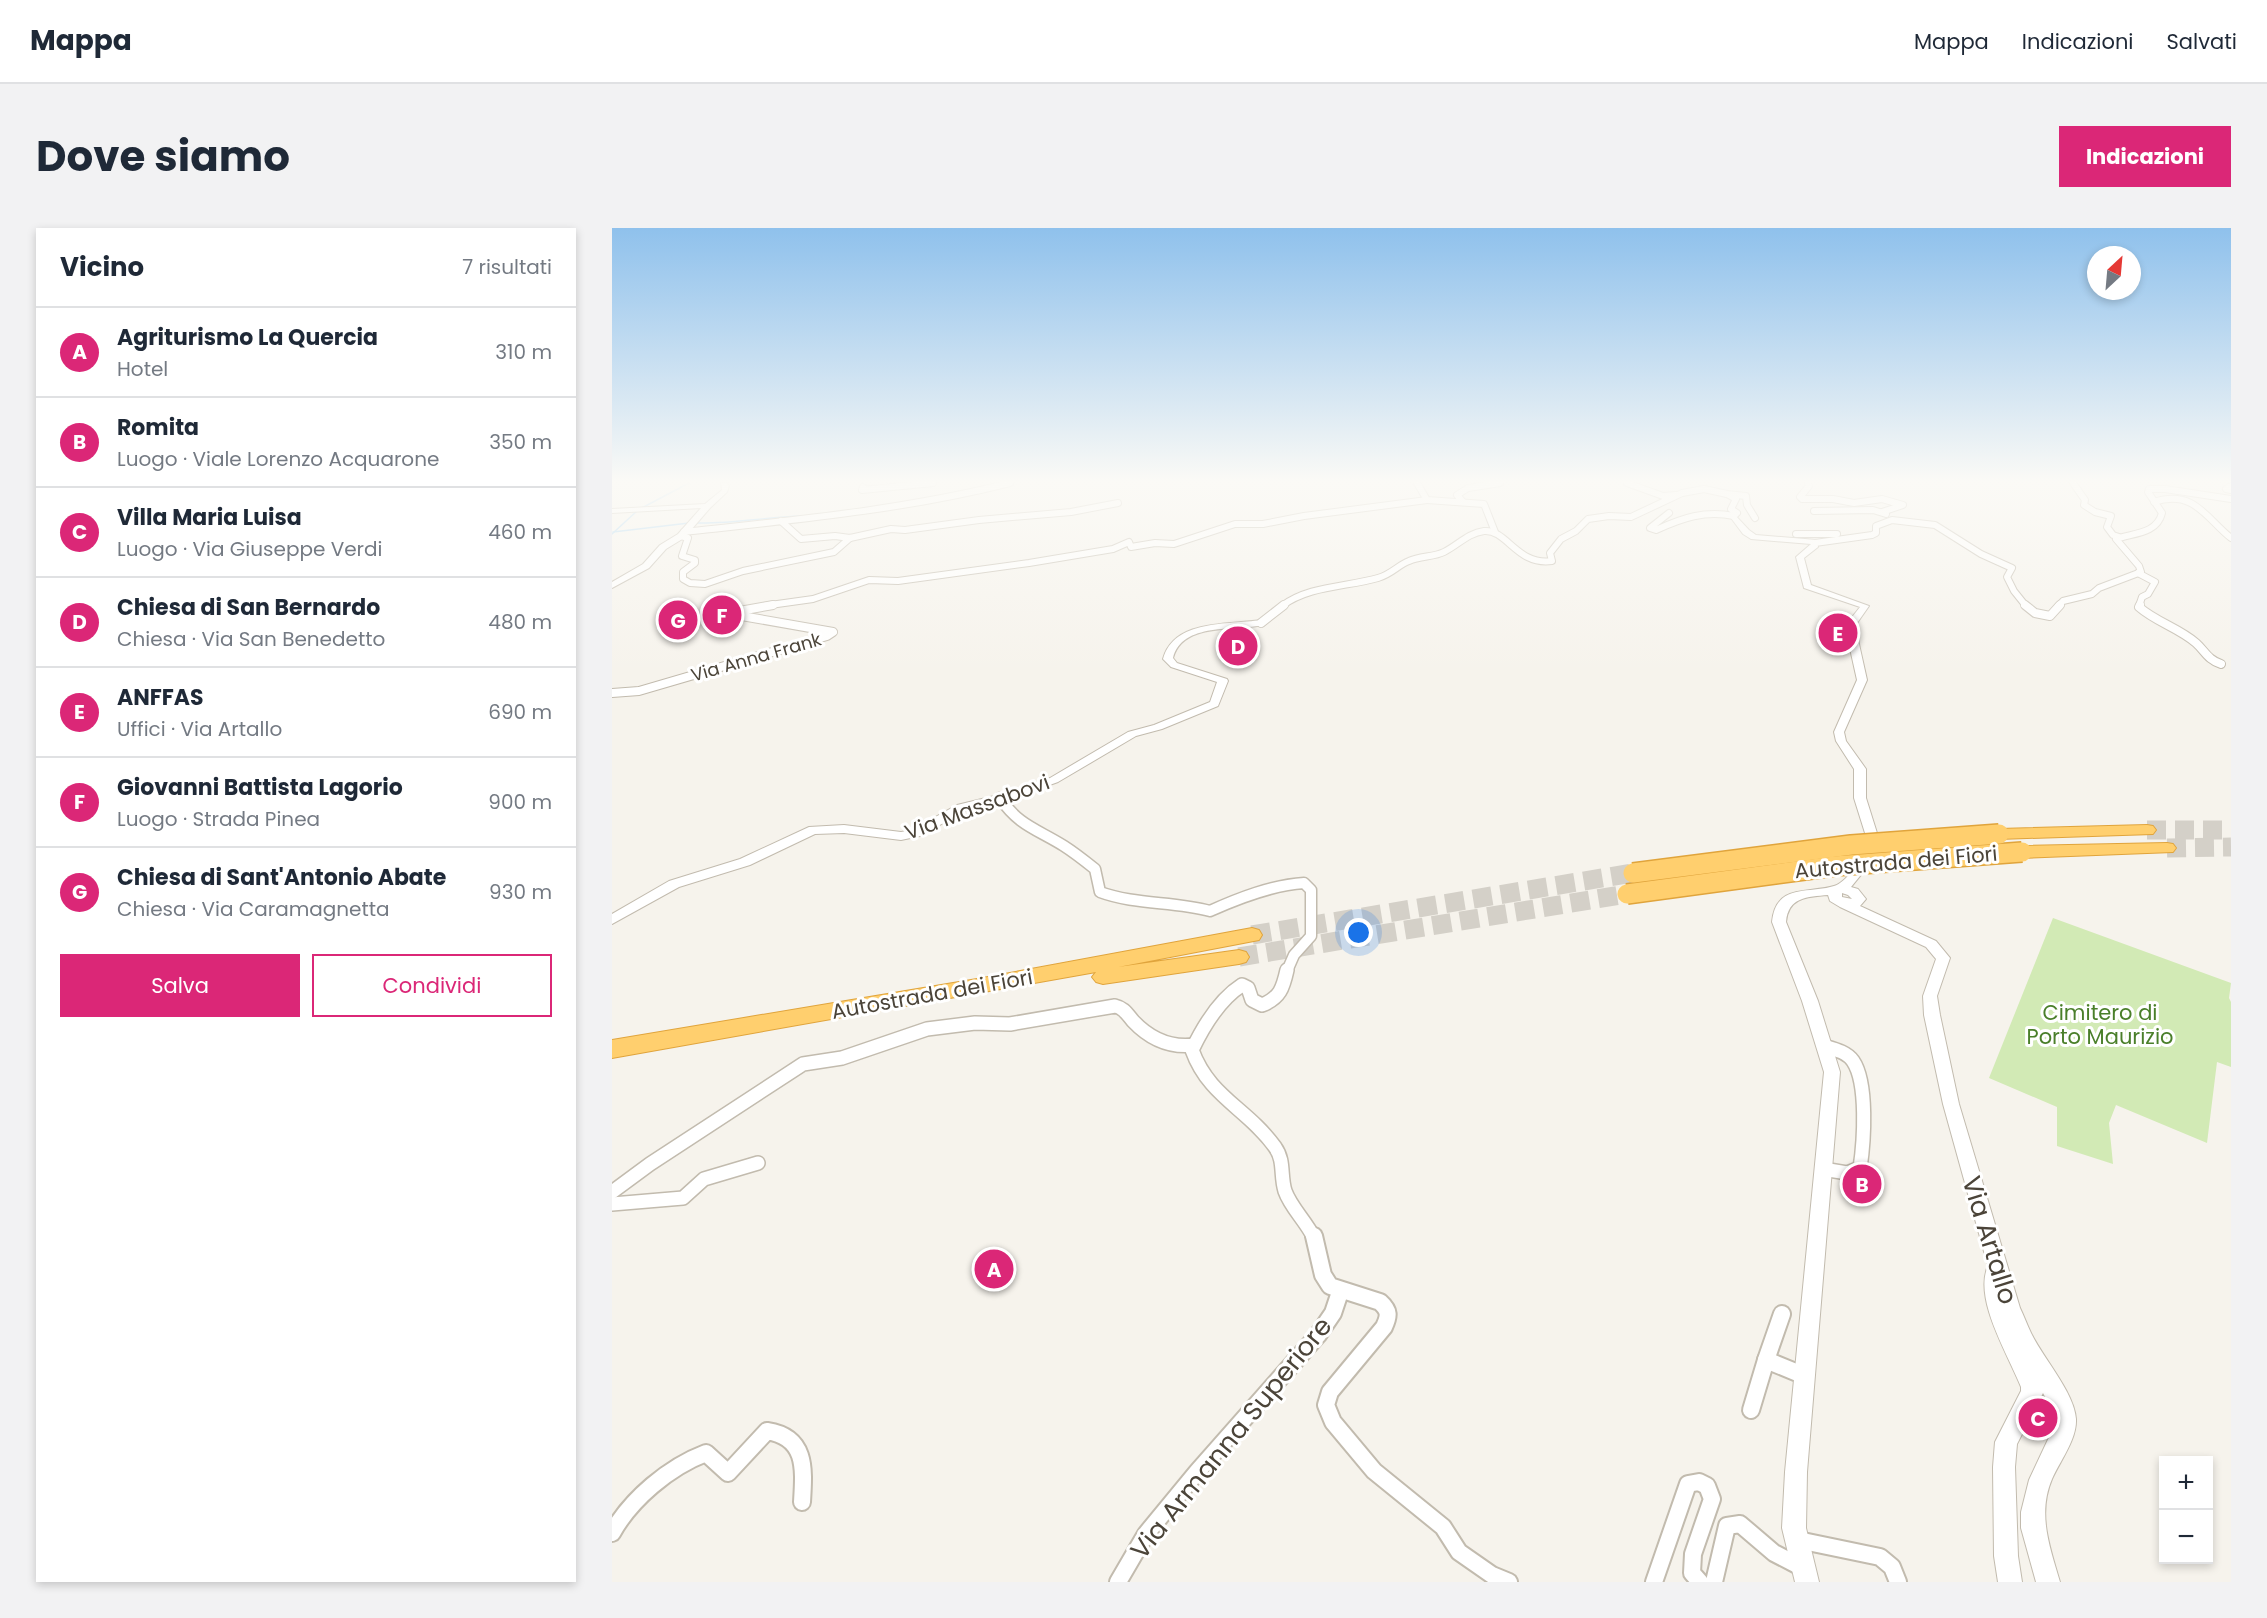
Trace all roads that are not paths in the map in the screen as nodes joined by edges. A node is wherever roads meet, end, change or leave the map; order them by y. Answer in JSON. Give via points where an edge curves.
{"nodes":[{"id":1,"x":664,"y":546,"type":"edge"},
{"id":2,"x":685,"y":546,"type":"edge"},
{"id":3,"x":843,"y":546,"type":"edge"},
{"id":4,"x":1119,"y":546,"type":"edge"},
{"id":5,"x":1452,"y":546,"type":"edge"},
{"id":6,"x":1511,"y":546,"type":"edge"},
{"id":7,"x":1555,"y":546,"type":"edge"},
{"id":8,"x":1812,"y":546,"type":"edge"},
{"id":9,"x":1969,"y":546,"type":"edge"},
{"id":10,"x":2121,"y":546,"type":"edge"},
{"id":11,"x":2138,"y":573,"type":"junction"},
{"id":12,"x":612,"y":585,"type":"edge"},
{"id":13,"x":1261,"y":623,"type":"joint"},
{"id":14,"x":2221,"y":664,"type":"dead end"},
{"id":15,"x":612,"y":693,"type":"edge"},
{"id":16,"x":1000,"y":798,"type":"junction"},
{"id":17,"x":2147,"y":830,"type":"tunnel mouth"},
{"id":18,"x":2167,"y":848,"type":"tunnel mouth"},
{"id":19,"x":1633,"y":873,"type":"tunnel mouth"},
{"id":20,"x":1846,"y":893,"type":"junction"},
{"id":21,"x":1627,"y":894,"type":"tunnel mouth"},
{"id":22,"x":612,"y":920,"type":"edge"},
{"id":23,"x":1252,"y":935,"type":"tunnel mouth"},
{"id":24,"x":1239,"y":957,"type":"tunnel mouth"},
{"id":25,"x":1194,"y":1045,"type":"junction"},
{"id":26,"x":657,"y":1046,"type":"junction"},
{"id":27,"x":1824,"y":1046,"type":"junction"},
{"id":28,"x":612,"y":1049,"type":"edge"},
{"id":29,"x":612,"y":1059,"type":"edge"},
{"id":30,"x":758,"y":1163,"type":"dead end"},
{"id":31,"x":1823,"y":1169,"type":"junction"},
{"id":32,"x":612,"y":1192,"type":"edge"},
{"id":33,"x":612,"y":1204,"type":"edge"},
{"id":34,"x":1996,"y":1267,"type":"junction"},
{"id":35,"x":1340,"y":1292,"type":"junction"},
{"id":36,"x":1782,"y":1314,"type":"dead end"},
{"id":37,"x":1766,"y":1360,"type":"junction"},
{"id":38,"x":1805,"y":1376,"type":"junction"},
{"id":39,"x":1751,"y":1410,"type":"dead end"},
{"id":40,"x":802,"y":1502,"type":"dead end"},
{"id":41,"x":612,"y":1533,"type":"edge"},
{"id":42,"x":1797,"y":1540,"type":"junction"},
{"id":43,"x":1805,"y":1575,"type":"edge"},
{"id":44,"x":1118,"y":1582,"type":"edge"},
{"id":45,"x":1509,"y":1582,"type":"edge"},
{"id":46,"x":1654,"y":1582,"type":"edge"},
{"id":47,"x":1700,"y":1582,"type":"edge"},
{"id":48,"x":1714,"y":1582,"type":"edge"},
{"id":49,"x":1898,"y":1582,"type":"edge"},
{"id":50,"x":2010,"y":1582,"type":"edge"},
{"id":51,"x":2048,"y":1582,"type":"edge"}],
"edges":[{"from":1,"to":12,"type":"street","via":[[646,566]]},
{"from":2,"to":3,"type":"street","via":[[682,556],[694,559],[695,563],[683,572],[683,579],[705,584],[743,570],[834,552]]},
{"from":4,"to":15,"type":"street","name":"Via Anna Frank","via":[[898,581],[869,580],[813,599],[744,609],[734,612],[833,632],[639,691]]},
{"from":5,"to":13,"type":"street","via":[[1407,561],[1379,579],[1303,594]]},
{"from":6,"to":7,"type":"street","via":[[1522,556],[1548,562],[1552,561],[1550,553]]},
{"from":8,"to":20,"type":"street","via":[[1800,557],[1807,586],[1865,607],[1850,626],[1862,680],[1839,732],[1860,769],[1860,798],[1876,849]]},
{"from":9,"to":11,"type":"street","via":[[2010,566],[2007,577],[2015,595],[2040,616],[2053,615],[2063,601],[2092,594]]},
{"from":10,"to":11,"type":"street","via":[[2141,569]]},
{"from":11,"to":14,"type":"street","via":[[2155,582],[2139,607],[2198,644],[2209,660]]},
{"from":13,"to":16,"type":"street","name":"Via Massabovi","via":[[1194,631],[1176,640],[1168,659],[1224,681],[1214,704],[1132,734],[1054,780]]},
{"from":16,"to":22,"type":"street","name":"Via Massabovi","via":[[961,808],[916,833],[901,836],[844,829],[813,830],[737,865],[674,884]]},
{"from":16,"to":25,"type":"street","via":[[1018,821],[1056,841],[1095,869],[1100,892],[1116,898],[1185,904],[1210,911],[1288,884],[1304,883],[1311,890],[1311,936],[1293,955],[1279,995],[1262,1005],[1252,1000],[1248,988],[1236,987]]},
{"from":17,"to":19,"type":"highway","name":"Autostrada dei Fiori","bridge":true,"via":[[1999,834],[1851,845]]},
{"from":18,"to":21,"type":"highway","name":"Autostrada dei Fiori","bridge":true,"via":[[2022,852],[1835,866]]},
{"from":20,"to":27,"type":"street","name":"Via Artallo","via":[[1801,896],[1780,906],[1779,922]]},
{"from":20,"to":34,"type":"street","name":"Via Artallo","via":[[1880,920],[1931,944],[1943,958],[1930,996],[1932,1016],[1951,1104]]},
{"from":23,"to":26,"type":"highway","name":"Autostrada dei Fiori"},
{"from":24,"to":26,"type":"highway","name":"Autostrada dei Fiori"},
{"from":25,"to":32,"type":"street","via":[[1164,1044],[1132,1020],[1125,1009],[1109,1006],[1042,1020],[935,1028],[842,1058],[806,1063]]},
{"from":25,"to":35,"type":"street","via":[[1195,1062],[1220,1096],[1247,1115],[1279,1150],[1285,1192],[1312,1234],[1330,1286]]},
{"from":26,"to":28,"type":"highway","name":"Autostrada dei Fiori"},
{"from":26,"to":29,"type":"highway","name":"Autostrada dei Fiori"},
{"from":27,"to":31,"type":"street","via":[[1832,1088]]},
{"from":27,"to":31,"type":"street","via":[[1853,1062],[1863,1116],[1860,1168],[1854,1173]]},
{"from":30,"to":33,"type":"street","via":[[705,1178],[693,1193],[683,1198]]},
{"from":31,"to":38,"type":"street"},
{"from":34,"to":50,"type":"street","via":[[1994,1290],[2001,1316],[2032,1387],[2006,1442],[2006,1556]]},
{"from":34,"to":51,"type":"street","name":"Via Artallo","via":[[2020,1333],[2060,1402],[2065,1419],[2062,1435],[2040,1480],[2033,1512],[2033,1528]]},
{"from":35,"to":44,"type":"street","name":"Via Armanna Superiore","via":[[1334,1313],[1318,1335],[1146,1534]]},
{"from":35,"to":45,"type":"street","via":[[1368,1297],[1384,1305],[1389,1319],[1330,1392],[1326,1405],[1333,1422],[1374,1471],[1443,1527],[1459,1552]]},
{"from":36,"to":37,"type":"street"},
{"from":37,"to":38,"type":"street"},
{"from":37,"to":39,"type":"street"},
{"from":38,"to":42,"type":"street","via":[[1796,1472]]},
{"from":40,"to":41,"type":"street","via":[[801,1456],[784,1435],[766,1431],[728,1473],[706,1453],[685,1464],[640,1497],[616,1522]]},
{"from":42,"to":43,"type":"street"},
{"from":42,"to":49,"type":"street","via":[[1880,1557],[1891,1563]]},
{"from":43,"to":48,"type":"street","via":[[1740,1524],[1727,1526]]},
{"from":46,"to":47,"type":"street","via":[[1688,1484],[1699,1482],[1707,1486],[1712,1499],[1693,1554],[1692,1574]]}]}
